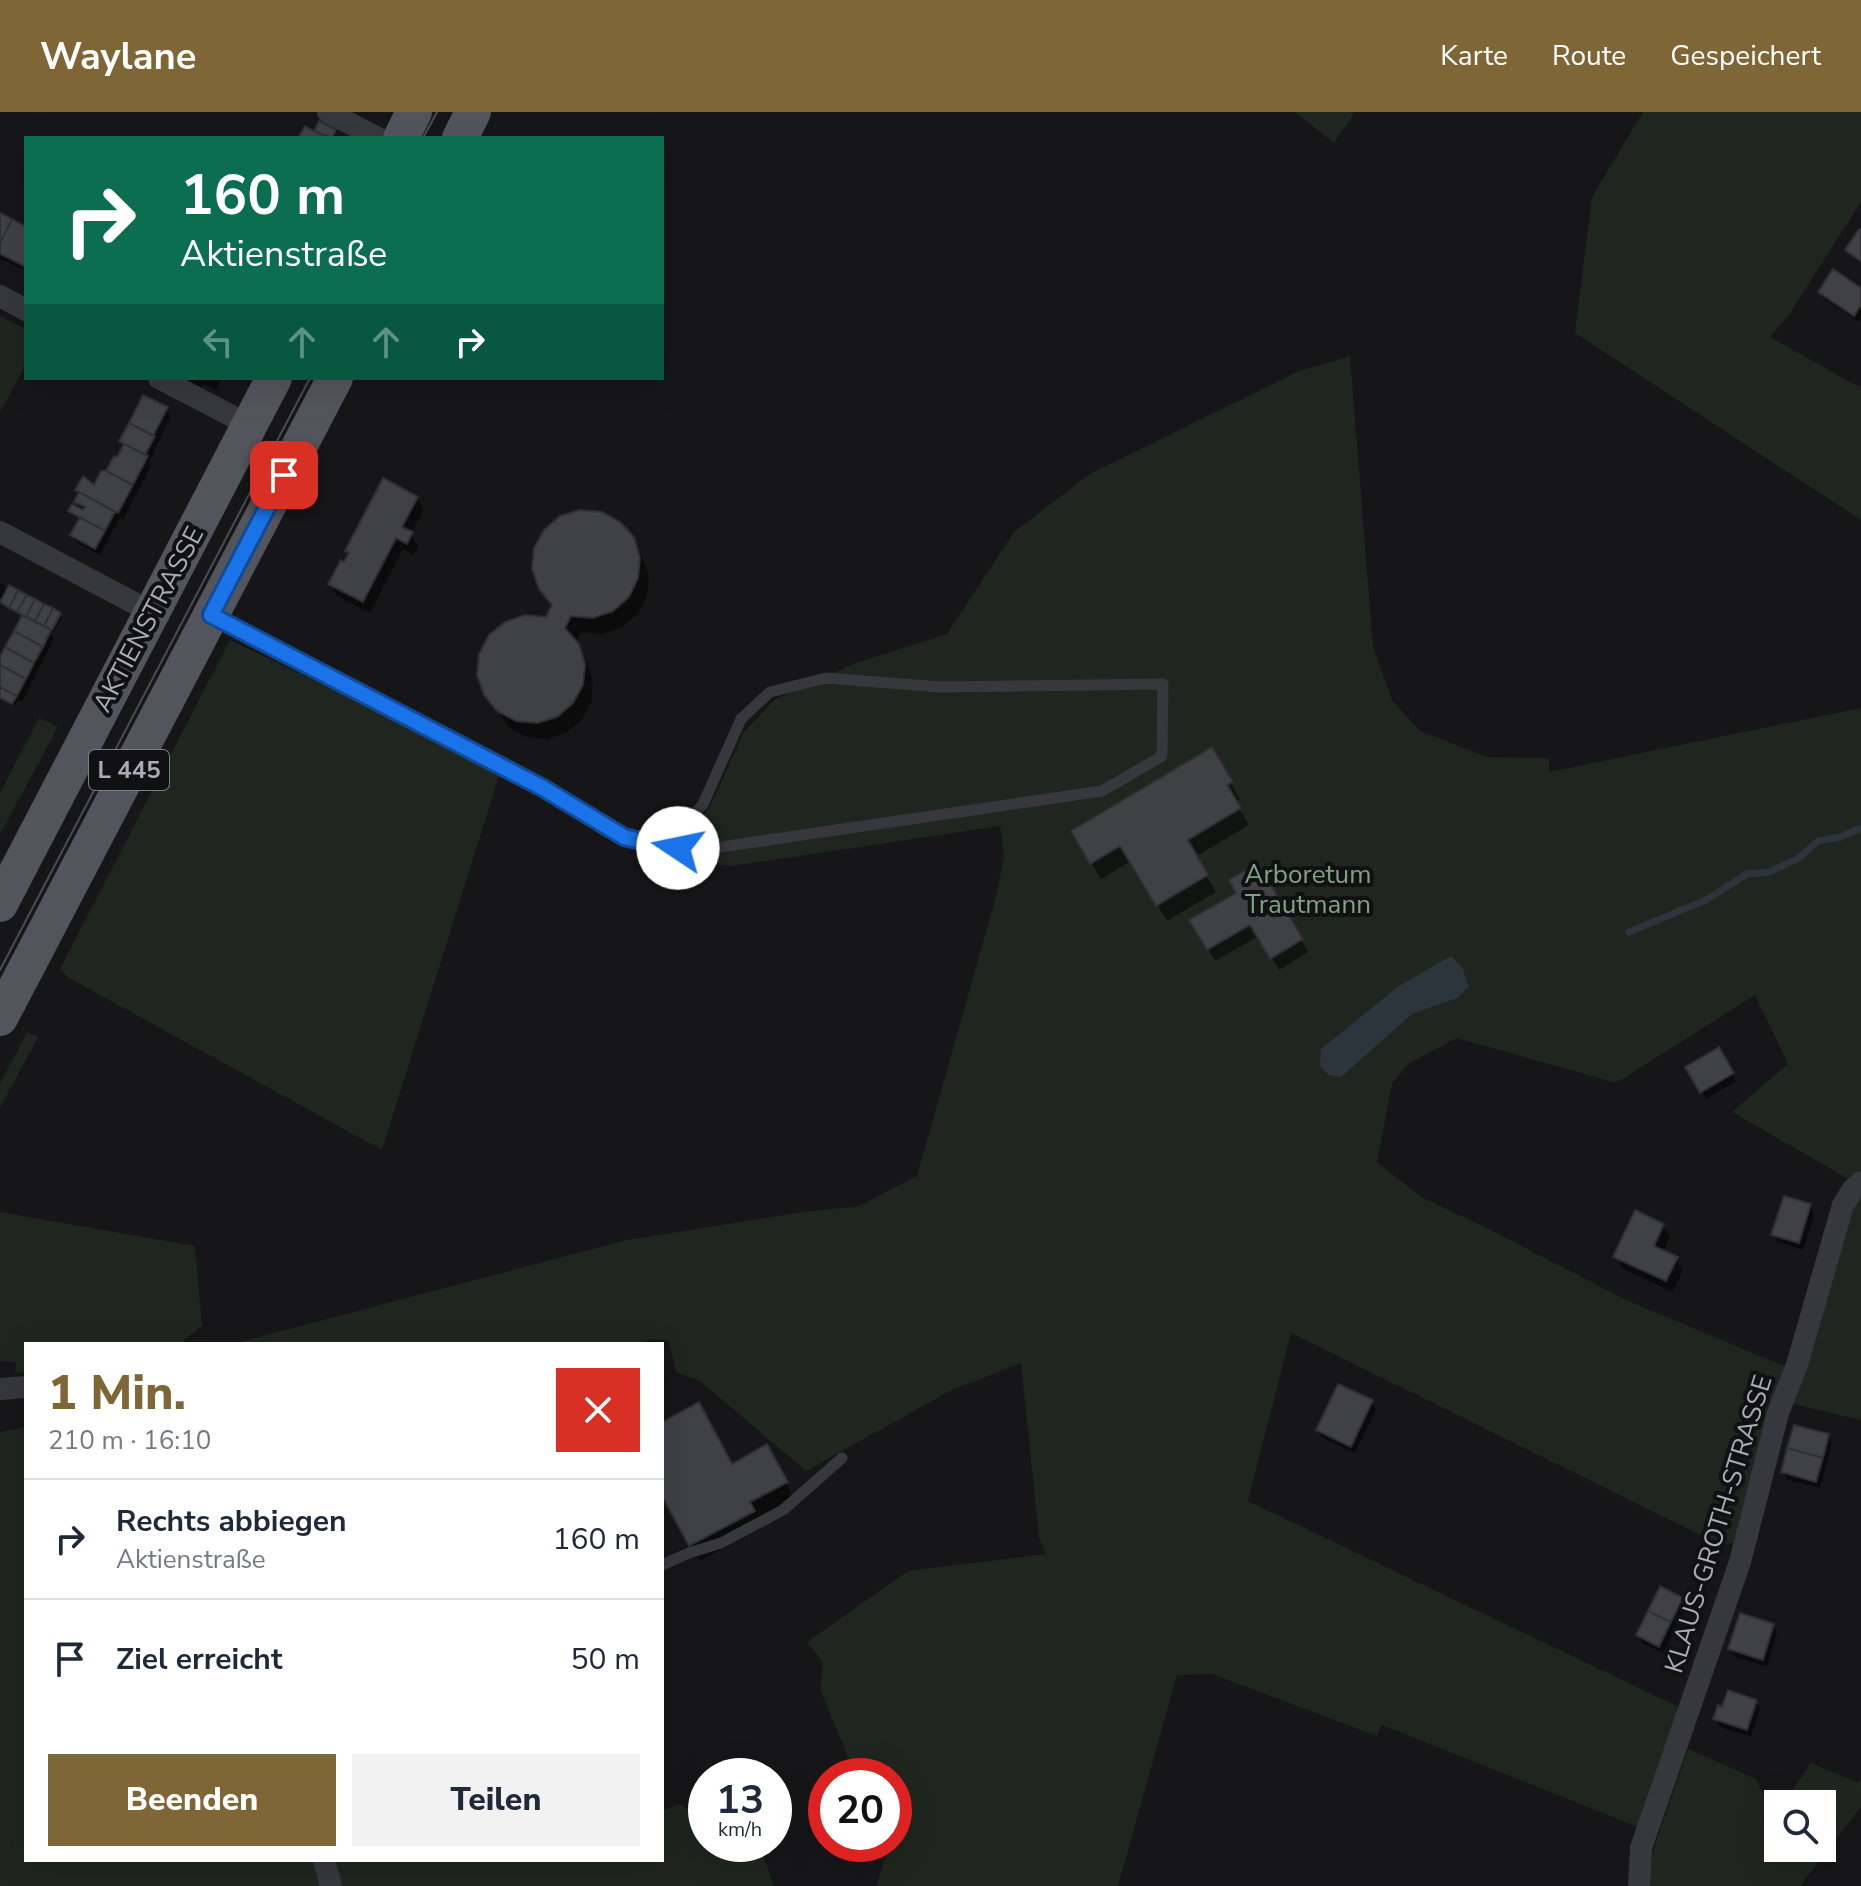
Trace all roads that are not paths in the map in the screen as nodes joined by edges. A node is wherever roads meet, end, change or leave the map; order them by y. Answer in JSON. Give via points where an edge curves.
{"nodes":[{"id":1,"x":328,"y":112,"type":"edge"},
{"id":2,"x":414,"y":112,"type":"edge"},
{"id":3,"x":473,"y":112,"type":"edge"},
{"id":4,"x":374,"y":136,"type":"edge"},
{"id":5,"x":402,"y":136,"type":"edge"},
{"id":6,"x":461,"y":136,"type":"edge"},
{"id":7,"x":0,"y":296,"type":"edge"},
{"id":8,"x":24,"y":309,"type":"edge"},
{"id":9,"x":163,"y":380,"type":"edge"},
{"id":10,"x":273,"y":380,"type":"edge"},
{"id":11,"x":334,"y":380,"type":"edge"},
{"id":12,"x":249,"y":425,"type":"junction"},
{"id":13,"x":0,"y":532,"type":"edge"},
{"id":14,"x":151,"y":612,"type":"junction"},
{"id":15,"x":211,"y":615,"type":"junction"},
{"id":16,"x":669,"y":838,"type":"junction"},
{"id":17,"x":0,"y":904,"type":"edge"},
{"id":18,"x":0,"y":1018,"type":"edge"},
{"id":19,"x":1861,"y":1182,"type":"edge"},
{"id":20,"x":24,"y":1387,"type":"edge"},
{"id":21,"x":0,"y":1389,"type":"edge"},
{"id":22,"x":842,"y":1458,"type":"dead end"},
{"id":23,"x":664,"y":1564,"type":"edge"},
{"id":24,"x":325,"y":1862,"type":"edge"},
{"id":25,"x":331,"y":1886,"type":"edge"},
{"id":26,"x":1639,"y":1886,"type":"edge"}],
"edges":[{"from":1,"to":4,"type":"street"},
{"from":2,"to":5,"type":"main road"},
{"from":3,"to":6,"type":"main road"},
{"from":7,"to":8,"type":"street"},
{"from":9,"to":12,"type":"street"},
{"from":10,"to":12,"type":"main road","name":"AKTIENSTRASSE","number":"L 445"},
{"from":11,"to":15,"type":"main road","name":"AKTIENSTRASSE","number":"L 445"},
{"from":12,"to":14,"type":"main road","name":"AKTIENSTRASSE","number":"L 445"},
{"from":13,"to":14,"type":"street"},
{"from":14,"to":17,"type":"main road","name":"AKTIENSTRASSE","number":"L 445"},
{"from":15,"to":16,"type":"lane","name":"AKTIENSTRASSE","via":[[543,788],[624,837],[650,843]]},
{"from":15,"to":18,"type":"main road","name":"AKTIENSTRASSE","number":"L 445"},
{"from":16,"to":16,"type":"lane","name":"AKTIENSTRASSE","via":[[703,804],[741,719],[770,692],[826,678],[941,687],[1163,684],[1162,756],[1102,791],[700,850],[678,848]]},
{"from":19,"to":26,"type":"street","name":"KLAUS-GROTH-STRASSE","via":[[1843,1205],[1778,1413],[1740,1562],[1641,1848]]},
{"from":20,"to":21,"type":"street"},
{"from":22,"to":23,"type":"lane","via":[[783,1510],[721,1543]]},
{"from":24,"to":25,"type":"street"}]}
